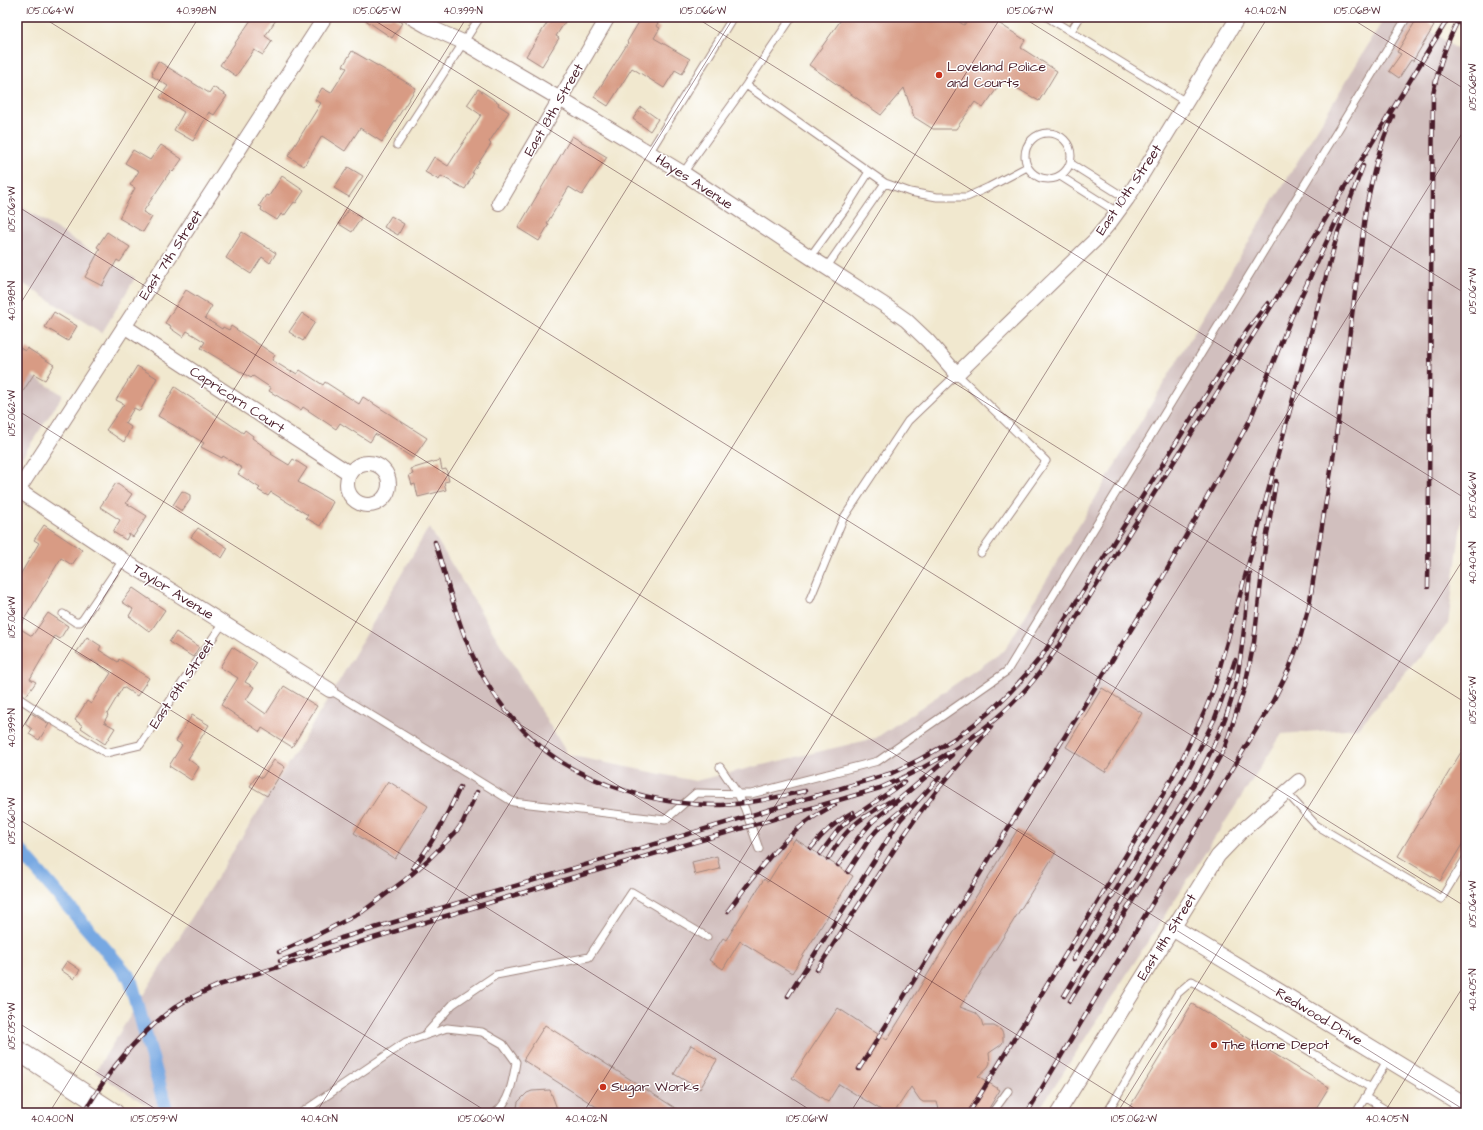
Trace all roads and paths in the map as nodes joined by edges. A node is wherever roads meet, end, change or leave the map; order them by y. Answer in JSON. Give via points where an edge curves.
{"nodes":[{"id":1,"x":325,"y":17,"type":"edge"},
{"id":2,"x":411,"y":17,"type":"edge"},
{"id":3,"x":480,"y":17,"type":"edge"},
{"id":4,"x":608,"y":17,"type":"edge"},
{"id":5,"x":733,"y":17,"type":"edge"},
{"id":6,"x":792,"y":17,"type":"edge"},
{"id":7,"x":1047,"y":17,"type":"edge"},
{"id":8,"x":1080,"y":17,"type":"edge"},
{"id":9,"x":1238,"y":17,"type":"edge"},
{"id":10,"x":1407,"y":17,"type":"edge"},
{"id":11,"x":1461,"y":17,"type":"edge"},
{"id":12,"x":1466,"y":20,"type":"edge"},
{"id":13,"x":1071,"y":31,"type":"junction"},
{"id":14,"x":464,"y":42,"type":"junction"},
{"id":15,"x":746,"y":84,"type":"junction"},
{"id":16,"x":560,"y":99,"type":"junction"},
{"id":17,"x":1186,"y":102,"type":"junction"},
{"id":18,"x":396,"y":145,"type":"dead end"},
{"id":19,"x":649,"y":153,"type":"junction"},
{"id":20,"x":1070,"y":164,"type":"junction"},
{"id":21,"x":1027,"y":167,"type":"junction"},
{"id":22,"x":869,"y":172,"type":"junction"},
{"id":23,"x":683,"y":173,"type":"junction"},
{"id":24,"x":1060,"y":176,"type":"junction"},
{"id":25,"x":885,"y":184,"type":"junction"},
{"id":26,"x":1126,"y":199,"type":"junction"},
{"id":27,"x":499,"y":203,"type":"dead end"},
{"id":28,"x":1117,"y":212,"type":"junction"},
{"id":29,"x":810,"y":258,"type":"junction"},
{"id":30,"x":826,"y":268,"type":"junction"},
{"id":31,"x":124,"y":326,"type":"junction"},
{"id":32,"x":957,"y":374,"type":"junction"},
{"id":33,"x":349,"y":473,"type":"dead end"},
{"id":34,"x":18,"y":491,"type":"edge"},
{"id":35,"x":981,"y":553,"type":"dead end"},
{"id":36,"x":123,"y":560,"type":"junction"},
{"id":37,"x":810,"y":599,"type":"dead end"},
{"id":38,"x":64,"y":614,"type":"dead end"},
{"id":39,"x":223,"y":623,"type":"junction"},
{"id":40,"x":330,"y":690,"type":"joint"},
{"id":41,"x":17,"y":697,"type":"edge"},
{"id":42,"x":720,"y":767,"type":"dead end"},
{"id":43,"x":1299,"y":781,"type":"dead end"},
{"id":44,"x":1286,"y":792,"type":"junction"},
{"id":45,"x":738,"y":794,"type":"junction"},
{"id":46,"x":759,"y":849,"type":"dead end"},
{"id":47,"x":1466,"y":858,"type":"edge"},
{"id":48,"x":1173,"y":928,"type":"junction"},
{"id":49,"x":707,"y":936,"type":"dead end"},
{"id":50,"x":424,"y":1036,"type":"junction"},
{"id":51,"x":17,"y":1050,"type":"edge"},
{"id":52,"x":1388,"y":1059,"type":"junction"},
{"id":53,"x":1371,"y":1088,"type":"junction"},
{"id":54,"x":1008,"y":1091,"type":"dead end"},
{"id":55,"x":1365,"y":1097,"type":"junction"},
{"id":56,"x":1466,"y":1106,"type":"edge"},
{"id":57,"x":114,"y":1113,"type":"edge"},
{"id":58,"x":301,"y":1113,"type":"edge"},
{"id":59,"x":495,"y":1113,"type":"edge"},
{"id":60,"x":992,"y":1113,"type":"edge"},
{"id":61,"x":1058,"y":1113,"type":"edge"},
{"id":62,"x":1107,"y":1113,"type":"edge"},
{"id":63,"x":1356,"y":1113,"type":"edge"},
{"id":64,"x":1391,"y":1113,"type":"edge"}],
"edges":[{"from":1,"to":31,"type":"street","name":"East 7th Street"},
{"from":2,"to":14,"type":"street","name":"Hayes Avenue"},
{"from":3,"to":14,"type":"lane"},
{"from":4,"to":16,"type":"street","name":"East 8th Street"},
{"from":5,"to":19,"type":"lane"},
{"from":6,"to":15,"type":"lane"},
{"from":7,"to":13,"type":"lane"},
{"from":8,"to":13,"type":"lane"},
{"from":9,"to":17,"type":"street","name":"East 10th Street"},
{"from":10,"to":45,"type":"lane","via":[[1007,671],[878,761],[751,794]]},
{"from":11,"to":12,"type":"street"},
{"from":13,"to":17,"type":"lane"},
{"from":14,"to":16,"type":"street","name":"Hayes Avenue"},
{"from":14,"to":18,"type":"lane"},
{"from":15,"to":22,"type":"lane"},
{"from":15,"to":23,"type":"lane"},
{"from":16,"to":19,"type":"street","name":"Hayes Avenue"},
{"from":16,"to":27,"type":"street","name":"East 8th Street"},
{"from":17,"to":26,"type":"street","name":"East 10th Street"},
{"from":19,"to":23,"type":"street","name":"Hayes Avenue"},
{"from":20,"to":21,"type":"lane","via":[[1070,148],[1066,142],[1061,137],[1046,133],[1039,135],[1028,145],[1025,152]]},
{"from":20,"to":24,"type":"lane"},
{"from":20,"to":26,"type":"lane"},
{"from":21,"to":24,"type":"lane","via":[[1037,177],[1052,179]]},
{"from":21,"to":25,"type":"lane","via":[[967,197],[936,197]]},
{"from":22,"to":25,"type":"lane"},
{"from":22,"to":29,"type":"lane"},
{"from":23,"to":29,"type":"street","name":"Hayes Avenue"},
{"from":24,"to":28,"type":"lane"},
{"from":25,"to":30,"type":"lane"},
{"from":26,"to":28,"type":"street","name":"East 10th Street"},
{"from":28,"to":32,"type":"street","name":"East 10th Street","via":[[1095,240]]},
{"from":29,"to":30,"type":"street","name":"Hayes Avenue"},
{"from":30,"to":32,"type":"street","name":"Hayes Avenue","via":[[906,320]]},
{"from":31,"to":33,"type":"street","name":"Capricorn Court"},
{"from":31,"to":34,"type":"street","name":"East 7th Street"},
{"from":32,"to":35,"type":"lane","via":[[1046,461]]},
{"from":32,"to":37,"type":"lane","via":[[908,421],[852,506],[843,520]]},
{"from":34,"to":36,"type":"street","name":"Taylor Avenue"},
{"from":36,"to":38,"type":"lane","via":[[80,622],[75,622]]},
{"from":36,"to":39,"type":"street","name":"Taylor Avenue"},
{"from":39,"to":40,"type":"street","name":"Taylor Avenue"},
{"from":39,"to":41,"type":"lane","name":"East 8th Street","via":[[140,745],[106,753]]},
{"from":40,"to":45,"type":"lane","via":[[513,802],[665,820],[696,793]]},
{"from":42,"to":45,"type":"lane"},
{"from":43,"to":44,"type":"street","name":"East 11th Street"},
{"from":44,"to":47,"type":"lane","via":[[1316,825],[1441,899]]},
{"from":44,"to":48,"type":"street","name":"East 11th Street","via":[[1218,856]]},
{"from":45,"to":46,"type":"lane"},
{"from":48,"to":52,"type":"street","name":"Redwood Drive"},
{"from":48,"to":61,"type":"street","name":"East 11th Street"},
{"from":49,"to":50,"type":"lane","via":[[632,892],[589,957],[496,975],[453,1004]]},
{"from":50,"to":58,"type":"lane","via":[[406,1042]]},
{"from":50,"to":59,"type":"lane","via":[[447,1028],[482,1032],[504,1044],[516,1062],[510,1090]]},
{"from":51,"to":57,"type":"main road"},
{"from":52,"to":53,"type":"lane"},
{"from":52,"to":56,"type":"street","name":"Redwood Drive"},
{"from":53,"to":55,"type":"lane"},
{"from":53,"to":62,"type":"lane","via":[[1192,981],[1178,993]]},
{"from":54,"to":60,"type":"lane"},
{"from":55,"to":63,"type":"lane"},
{"from":55,"to":64,"type":"lane"}]}
